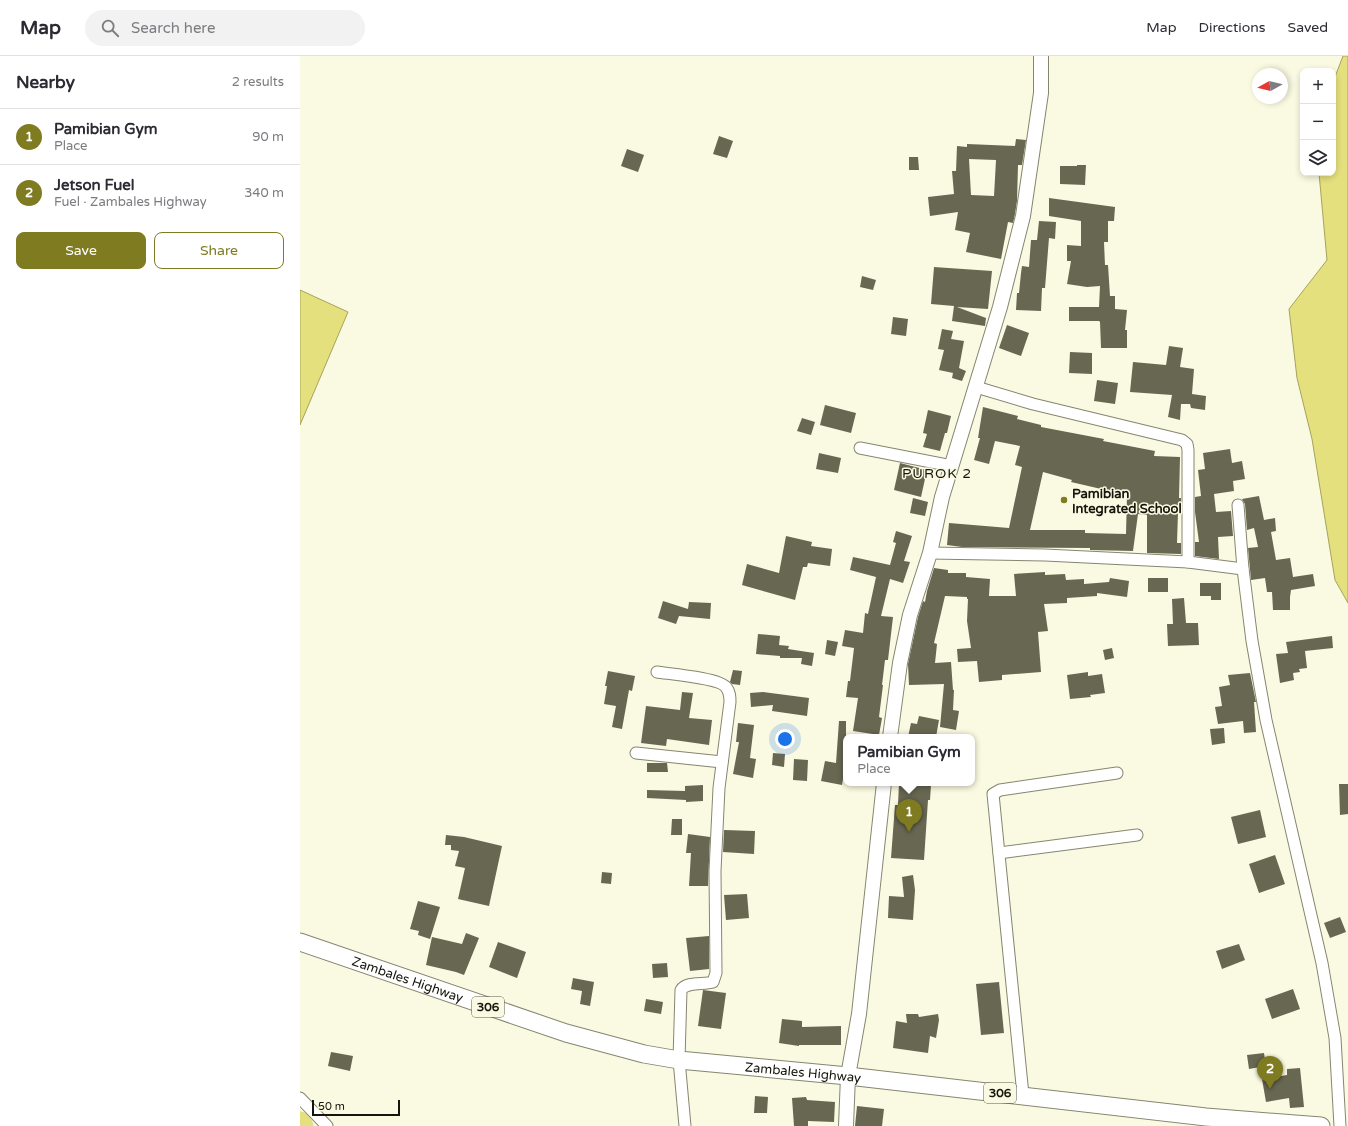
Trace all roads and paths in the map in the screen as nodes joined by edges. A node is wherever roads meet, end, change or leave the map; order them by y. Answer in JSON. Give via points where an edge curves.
{"nodes":[{"id":1,"x":1041,"y":56,"type":"edge"},
{"id":2,"x":976,"y":387,"type":"junction"},
{"id":3,"x":860,"y":448,"type":"dead end"},
{"id":4,"x":952,"y":466,"type":"junction"},
{"id":5,"x":1238,"y":505,"type":"dead end"},
{"id":6,"x":930,"y":552,"type":"junction"},
{"id":7,"x":1188,"y":562,"type":"junction"},
{"id":8,"x":1243,"y":569,"type":"junction"},
{"id":9,"x":657,"y":672,"type":"dead end"},
{"id":10,"x":890,"y":734,"type":"edge"},
{"id":11,"x":636,"y":753,"type":"dead end"},
{"id":12,"x":722,"y":762,"type":"junction"},
{"id":13,"x":1117,"y":773,"type":"dead end"},
{"id":14,"x":884,"y":786,"type":"edge"},
{"id":15,"x":1137,"y":835,"type":"dead end"},
{"id":16,"x":999,"y":853,"type":"junction"},
{"id":17,"x":300,"y":942,"type":"edge"},
{"id":18,"x":679,"y":1060,"type":"junction"},
{"id":19,"x":848,"y":1076,"type":"junction"},
{"id":20,"x":1023,"y":1095,"type":"junction"},
{"id":21,"x":300,"y":1098,"type":"edge"},
{"id":22,"x":327,"y":1126,"type":"edge"},
{"id":23,"x":685,"y":1126,"type":"edge"},
{"id":24,"x":846,"y":1126,"type":"edge"},
{"id":25,"x":1322,"y":1126,"type":"edge"},
{"id":26,"x":1340,"y":1126,"type":"edge"}],
"edges":[{"from":1,"to":2,"type":"street","via":[[1040,93],[1023,216]]},
{"from":2,"to":4,"type":"street"},
{"from":2,"to":7,"type":"street","via":[[1033,404],[1182,440],[1187,444]]},
{"from":3,"to":4,"type":"street"},
{"from":4,"to":6,"type":"street","via":[[942,497]]},
{"from":5,"to":8,"type":"street"},
{"from":6,"to":7,"type":"street"},
{"from":6,"to":10,"type":"street","via":[[910,616],[900,663]]},
{"from":7,"to":8,"type":"street"},
{"from":8,"to":26,"type":"street","via":[[1266,720],[1322,963],[1335,1038]]},
{"from":9,"to":12,"type":"street","via":[[712,680],[726,687],[730,693],[730,702]]},
{"from":11,"to":12,"type":"street"},
{"from":12,"to":18,"type":"street","via":[[715,871],[716,973],[713,982],[688,985],[681,990]]},
{"from":13,"to":16,"type":"street","via":[[996,791],[993,800]]},
{"from":14,"to":19,"type":"street","via":[[859,1014]]},
{"from":15,"to":16,"type":"street"},
{"from":16,"to":20,"type":"street"},
{"from":17,"to":18,"type":"main road","name":"Zambales Highway","number":"306","via":[[566,1033],[644,1054]]},
{"from":18,"to":19,"type":"main road","name":"Zambales Highway","number":"306"},
{"from":18,"to":23,"type":"street"},
{"from":19,"to":20,"type":"main road","name":"Zambales Highway","number":"306"},
{"from":19,"to":24,"type":"street"},
{"from":20,"to":25,"type":"main road","name":"Zambales Highway","number":"306","via":[[1206,1117]]},
{"from":21,"to":22,"type":"street"}]}
